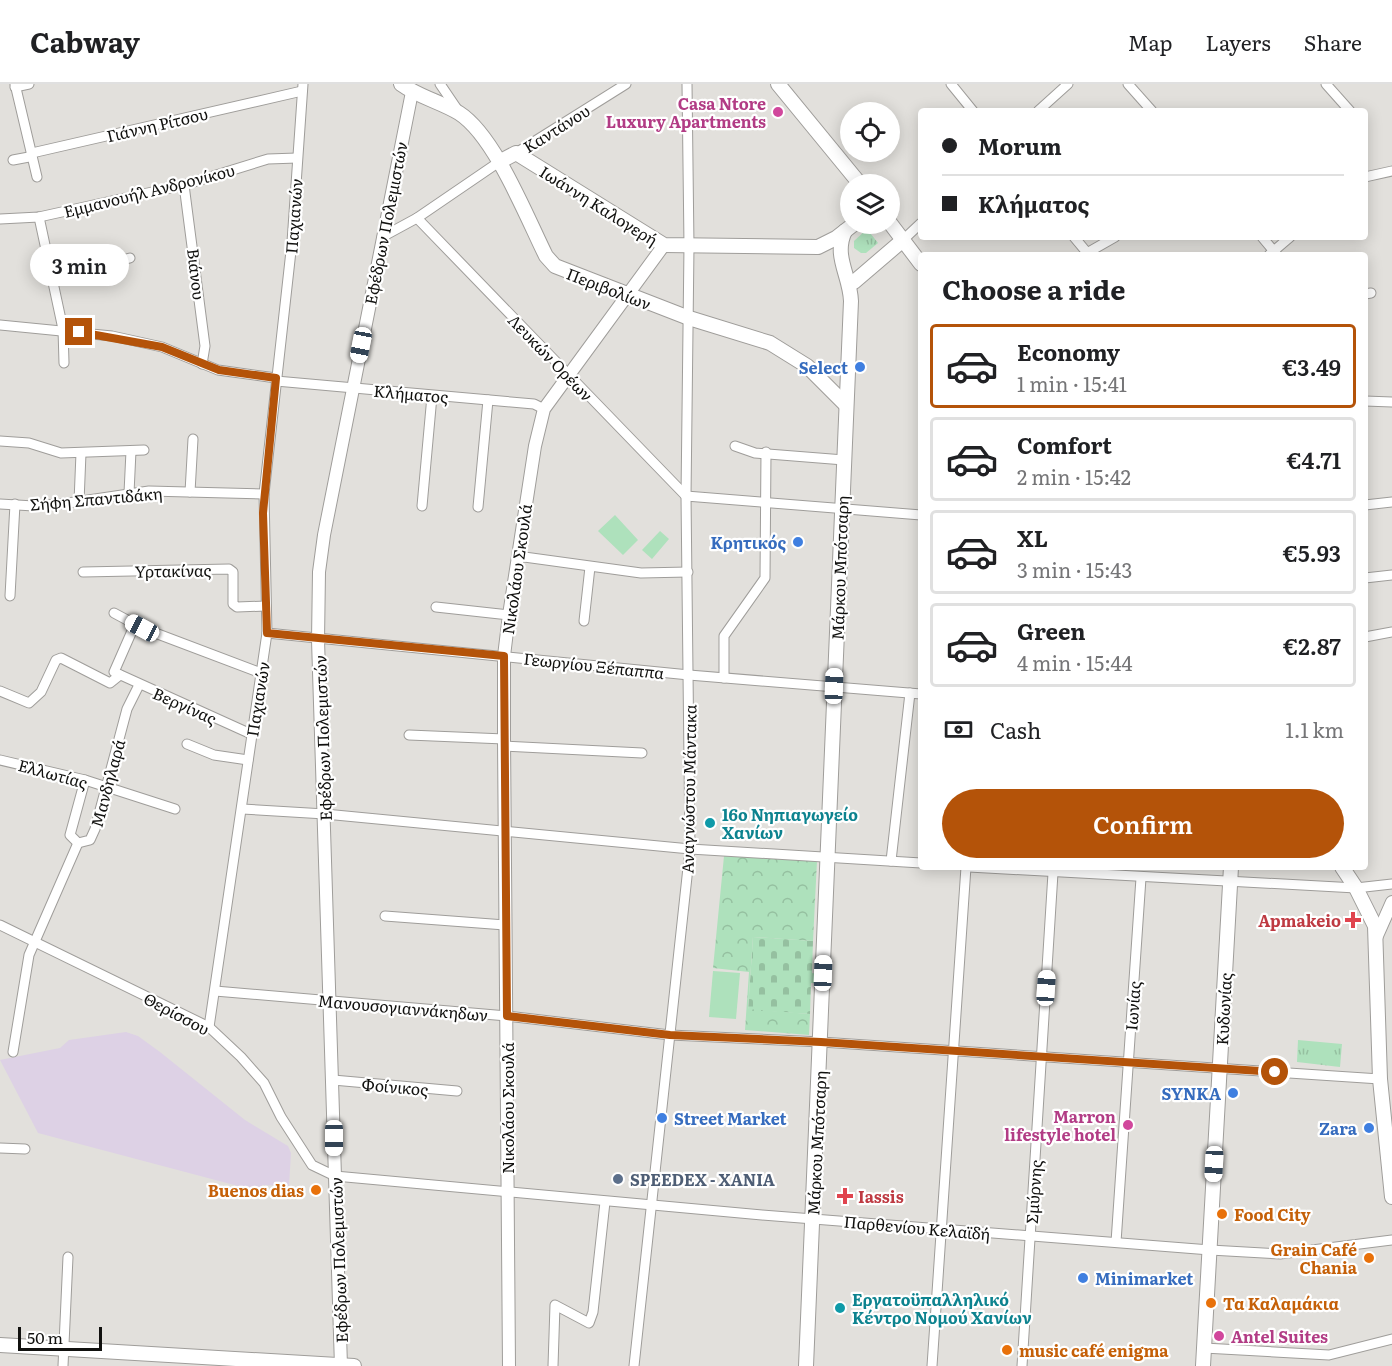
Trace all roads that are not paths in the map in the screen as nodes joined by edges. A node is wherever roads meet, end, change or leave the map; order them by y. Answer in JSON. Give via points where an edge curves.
{"nodes":[{"id":1,"x":29,"y":84,"type":"edge"},
{"id":2,"x":440,"y":84,"type":"edge"},
{"id":3,"x":626,"y":84,"type":"edge"},
{"id":4,"x":687,"y":84,"type":"edge"},
{"id":5,"x":778,"y":84,"type":"edge"},
{"id":6,"x":951,"y":84,"type":"edge"},
{"id":7,"x":1068,"y":84,"type":"edge"},
{"id":8,"x":1128,"y":84,"type":"edge"},
{"id":9,"x":1326,"y":84,"type":"edge"},
{"id":10,"x":15,"y":86,"type":"edge"},
{"id":11,"x":303,"y":87,"type":"edge"},
{"id":12,"x":410,"y":87,"type":"edge"},
{"id":13,"x":971,"y":108,"type":"edge"},
{"id":14,"x":1041,"y":108,"type":"edge"},
{"id":15,"x":1149,"y":108,"type":"edge"},
{"id":16,"x":1347,"y":108,"type":"edge"},
{"id":17,"x":460,"y":114,"type":"junction"},
{"id":18,"x":32,"y":153,"type":"junction"},
{"id":19,"x":516,"y":153,"type":"junction"},
{"id":20,"x":297,"y":158,"type":"junction"},
{"id":21,"x":13,"y":160,"type":"dead end"},
{"id":22,"x":499,"y":162,"type":"junction"},
{"id":23,"x":1392,"y":171,"type":"edge"},
{"id":24,"x":852,"y":174,"type":"edge"},
{"id":25,"x":1368,"y":176,"type":"edge"},
{"id":26,"x":37,"y":177,"type":"dead end"},
{"id":27,"x":184,"y":185,"type":"junction"},
{"id":28,"x":39,"y":217,"type":"junction"},
{"id":29,"x":417,"y":218,"type":"junction"},
{"id":30,"x":0,"y":219,"type":"edge"},
{"id":31,"x":918,"y":226,"type":"edge"},
{"id":32,"x":840,"y":233,"type":"edge"},
{"id":33,"x":847,"y":234,"type":"edge"},
{"id":34,"x":898,"y":234,"type":"edge"},
{"id":35,"x":382,"y":237,"type":"junction"},
{"id":36,"x":903,"y":240,"type":"junction"},
{"id":37,"x":1076,"y":240,"type":"edge"},
{"id":38,"x":1110,"y":240,"type":"edge"},
{"id":39,"x":1287,"y":240,"type":"edge"},
{"id":40,"x":663,"y":245,"type":"junction"},
{"id":41,"x":689,"y":246,"type":"junction"},
{"id":42,"x":818,"y":247,"type":"junction"},
{"id":43,"x":840,"y":251,"type":"junction"},
{"id":44,"x":1086,"y":252,"type":"edge"},
{"id":45,"x":1091,"y":252,"type":"edge"},
{"id":46,"x":1275,"y":252,"type":"edge"},
{"id":47,"x":130,"y":258,"type":"dead end"},
{"id":48,"x":918,"y":260,"type":"edge"},
{"id":49,"x":51,"y":278,"type":"junction"},
{"id":50,"x":854,"y":282,"type":"junction"},
{"id":51,"x":629,"y":295,"type":"junction"},
{"id":52,"x":851,"y":309,"type":"junction"},
{"id":53,"x":689,"y":318,"type":"junction"},
{"id":54,"x":0,"y":325,"type":"edge"},
{"id":55,"x":63,"y":330,"type":"junction"},
{"id":56,"x":64,"y":363,"type":"dead end"},
{"id":57,"x":202,"y":364,"type":"junction"},
{"id":58,"x":570,"y":377,"type":"junction"},
{"id":59,"x":276,"y":379,"type":"junction"},
{"id":60,"x":352,"y":388,"type":"junction"},
{"id":61,"x":432,"y":396,"type":"junction"},
{"id":62,"x":488,"y":399,"type":"junction"},
{"id":63,"x":1368,"y":401,"type":"edge"},
{"id":64,"x":1392,"y":402,"type":"edge"},
{"id":65,"x":846,"y":405,"type":"junction"},
{"id":66,"x":544,"y":409,"type":"junction"},
{"id":67,"x":193,"y":439,"type":"dead end"},
{"id":68,"x":0,"y":441,"type":"edge"},
{"id":69,"x":735,"y":446,"type":"dead end"},
{"id":70,"x":144,"y":450,"type":"dead end"},
{"id":71,"x":131,"y":451,"type":"junction"},
{"id":72,"x":766,"y":452,"type":"junction"},
{"id":73,"x":81,"y":453,"type":"junction"},
{"id":74,"x":843,"y":460,"type":"junction"},
{"id":75,"x":190,"y":492,"type":"junction"},
{"id":76,"x":129,"y":493,"type":"junction"},
{"id":77,"x":264,"y":495,"type":"junction"},
{"id":78,"x":686,"y":496,"type":"junction"},
{"id":79,"x":79,"y":502,"type":"junction"},
{"id":80,"x":766,"y":502,"type":"junction"},
{"id":81,"x":1392,"y":502,"type":"edge"},
{"id":82,"x":0,"y":504,"type":"edge"},
{"id":83,"x":15,"y":504,"type":"junction"},
{"id":84,"x":1368,"y":505,"type":"edge"},
{"id":85,"x":422,"y":506,"type":"dead end"},
{"id":86,"x":478,"y":507,"type":"dead end"},
{"id":87,"x":841,"y":508,"type":"junction"},
{"id":88,"x":918,"y":515,"type":"edge"},
{"id":89,"x":517,"y":556,"type":"junction"},
{"id":90,"x":590,"y":567,"type":"junction"},
{"id":91,"x":83,"y":572,"type":"dead end"},
{"id":92,"x":688,"y":572,"type":"junction"},
{"id":93,"x":1392,"y":575,"type":"edge"},
{"id":94,"x":1368,"y":578,"type":"edge"},
{"id":95,"x":10,"y":596,"type":"dead end"},
{"id":96,"x":266,"y":606,"type":"junction"},
{"id":97,"x":436,"y":607,"type":"dead end"},
{"id":98,"x":114,"y":613,"type":"dead end"},
{"id":99,"x":509,"y":615,"type":"junction"},
{"id":100,"x":584,"y":621,"type":"dead end"},
{"id":101,"x":142,"y":628,"type":"junction"},
{"id":102,"x":1392,"y":632,"type":"edge"},
{"id":103,"x":267,"y":633,"type":"junction"},
{"id":104,"x":1368,"y":636,"type":"edge"},
{"id":105,"x":318,"y":640,"type":"junction"},
{"id":106,"x":504,"y":656,"type":"junction"},
{"id":107,"x":261,"y":673,"type":"junction"},
{"id":108,"x":120,"y":675,"type":"junction"},
{"id":109,"x":689,"y":675,"type":"junction"},
{"id":110,"x":724,"y":678,"type":"junction"},
{"id":111,"x":139,"y":685,"type":"junction"},
{"id":112,"x":834,"y":686,"type":"junction"},
{"id":113,"x":0,"y":691,"type":"edge"},
{"id":114,"x":910,"y":693,"type":"junction"},
{"id":115,"x":918,"y":694,"type":"edge"},
{"id":116,"x":251,"y":734,"type":"junction"},
{"id":117,"x":409,"y":735,"type":"dead end"},
{"id":118,"x":504,"y":742,"type":"junction"},
{"id":119,"x":187,"y":744,"type":"dead end"},
{"id":120,"x":642,"y":753,"type":"dead end"},
{"id":121,"x":0,"y":760,"type":"edge"},
{"id":122,"x":248,"y":760,"type":"junction"},
{"id":123,"x":84,"y":780,"type":"junction"},
{"id":124,"x":105,"y":788,"type":"junction"},
{"id":125,"x":175,"y":809,"type":"dead end"},
{"id":126,"x":242,"y":809,"type":"junction"},
{"id":127,"x":325,"y":814,"type":"junction"},
{"id":128,"x":505,"y":831,"type":"junction"},
{"id":129,"x":78,"y":843,"type":"junction"},
{"id":130,"x":690,"y":849,"type":"junction"},
{"id":131,"x":828,"y":857,"type":"junction"},
{"id":132,"x":891,"y":861,"type":"junction"},
{"id":133,"x":918,"y":863,"type":"edge"},
{"id":134,"x":968,"y":870,"type":"edge"},
{"id":135,"x":1010,"y":870,"type":"edge"},
{"id":136,"x":1158,"y":870,"type":"edge"},
{"id":137,"x":1344,"y":870,"type":"edge"},
{"id":138,"x":1081,"y":871,"type":"edge"},
{"id":139,"x":1053,"y":873,"type":"junction"},
{"id":140,"x":1230,"y":874,"type":"edge"},
{"id":141,"x":1141,"y":878,"type":"junction"},
{"id":142,"x":1158,"y":879,"type":"junction"},
{"id":143,"x":1392,"y":884,"type":"edge"},
{"id":144,"x":1356,"y":888,"type":"junction"},
{"id":145,"x":1392,"y":902,"type":"edge"},
{"id":146,"x":385,"y":916,"type":"dead end"},
{"id":147,"x":0,"y":925,"type":"edge"},
{"id":148,"x":506,"y":925,"type":"junction"},
{"id":149,"x":1376,"y":938,"type":"junction"},
{"id":150,"x":34,"y":941,"type":"junction"},
{"id":151,"x":215,"y":991,"type":"junction"},
{"id":152,"x":329,"y":1001,"type":"junction"},
{"id":153,"x":507,"y":1016,"type":"junction"},
{"id":154,"x":209,"y":1027,"type":"junction"},
{"id":155,"x":670,"y":1035,"type":"junction"},
{"id":156,"x":821,"y":1042,"type":"junction"},
{"id":157,"x":954,"y":1051,"type":"junction"},
{"id":158,"x":13,"y":1052,"type":"dead end"},
{"id":159,"x":1042,"y":1057,"type":"junction"},
{"id":160,"x":1129,"y":1063,"type":"junction"},
{"id":161,"x":1219,"y":1069,"type":"junction"},
{"id":162,"x":1380,"y":1079,"type":"junction"},
{"id":163,"x":333,"y":1080,"type":"junction"},
{"id":164,"x":457,"y":1091,"type":"dead end"},
{"id":165,"x":1389,"y":1146,"type":"edge"},
{"id":166,"x":0,"y":1148,"type":"edge"},
{"id":167,"x":25,"y":1149,"type":"dead end"},
{"id":168,"x":334,"y":1176,"type":"junction"},
{"id":169,"x":508,"y":1192,"type":"junction"},
{"id":170,"x":1392,"y":1197,"type":"edge"},
{"id":171,"x":605,"y":1202,"type":"junction"},
{"id":172,"x":651,"y":1206,"type":"junction"},
{"id":173,"x":813,"y":1219,"type":"junction"},
{"id":174,"x":942,"y":1230,"type":"junction"},
{"id":175,"x":1030,"y":1236,"type":"junction"},
{"id":176,"x":1392,"y":1240,"type":"edge"},
{"id":177,"x":1116,"y":1242,"type":"junction"},
{"id":178,"x":1210,"y":1250,"type":"junction"},
{"id":179,"x":69,"y":1257,"type":"dead end"},
{"id":180,"x":1392,"y":1339,"type":"edge"},
{"id":181,"x":0,"y":1345,"type":"edge"},
{"id":182,"x":1204,"y":1348,"type":"junction"},
{"id":183,"x":65,"y":1350,"type":"junction"},
{"id":184,"x":1329,"y":1355,"type":"junction"},
{"id":185,"x":165,"y":1360,"type":"edge"},
{"id":186,"x":234,"y":1363,"type":"edge"},
{"id":187,"x":63,"y":1366,"type":"edge"},
{"id":188,"x":346,"y":1366,"type":"edge"},
{"id":189,"x":509,"y":1366,"type":"edge"},
{"id":190,"x":553,"y":1366,"type":"edge"},
{"id":191,"x":634,"y":1366,"type":"edge"},
{"id":192,"x":806,"y":1366,"type":"edge"},
{"id":193,"x":932,"y":1366,"type":"edge"},
{"id":194,"x":1022,"y":1366,"type":"edge"},
{"id":195,"x":1203,"y":1366,"type":"edge"},
{"id":196,"x":1331,"y":1366,"type":"edge"}],
"edges":[{"from":1,"to":10,"type":"street"},
{"from":2,"to":17,"type":"street"},
{"from":3,"to":19,"type":"street","name":"Καντάνου"},
{"from":4,"to":41,"type":"street","name":"Αναγνώστου Μάντακα"},
{"from":5,"to":24,"type":"main road"},
{"from":6,"to":13,"type":"street"},
{"from":7,"to":14,"type":"street"},
{"from":8,"to":15,"type":"street"},
{"from":9,"to":16,"type":"street"},
{"from":10,"to":18,"type":"street"},
{"from":11,"to":18,"type":"street","name":"Γιάννη Ρίτσου"},
{"from":11,"to":20,"type":"street","name":"Παχιανών"},
{"from":12,"to":17,"type":"main road","name":"Περιβολίων"},
{"from":12,"to":35,"type":"street","name":"Εφέδρων Πολεμιστών"},
{"from":17,"to":22,"type":"main road","name":"Περιβολίων"},
{"from":18,"to":21,"type":"street","name":"Γιάννη Ρίτσου"},
{"from":18,"to":26,"type":"street"},
{"from":19,"to":22,"type":"main road"},
{"from":19,"to":40,"type":"main road","name":"Ιωάννη Καλογερή"},
{"from":20,"to":27,"type":"street","name":"Εμμανουήλ Ανδρονίκου","via":[[268,159]]},
{"from":20,"to":59,"type":"street","name":"Παχιανών"},
{"from":22,"to":29,"type":"street"},
{"from":22,"to":51,"type":"main road","name":"Περιβολίων","via":[[546,256],[555,266]]},
{"from":23,"to":25,"type":"street"},
{"from":27,"to":28,"type":"street","name":"Εμμανουήλ Ανδρονίκου"},
{"from":27,"to":57,"type":"street","name":"Βιάνου","via":[[205,346]]},
{"from":28,"to":30,"type":"street","name":"Εμμανουήλ Ανδρονίκου"},
{"from":28,"to":49,"type":"street"},
{"from":29,"to":35,"type":"street"},
{"from":29,"to":58,"type":"street","name":"Λευκών Ορέων"},
{"from":31,"to":36,"type":"street"},
{"from":32,"to":42,"type":"main road"},
{"from":33,"to":43,"type":"main road"},
{"from":34,"to":36,"type":"main road"},
{"from":35,"to":60,"type":"street","name":"Εφέδρων Πολεμιστών"},
{"from":36,"to":48,"type":"main road"},
{"from":36,"to":50,"type":"main road"},
{"from":37,"to":44,"type":"street"},
{"from":38,"to":45,"type":"street"},
{"from":39,"to":46,"type":"street"},
{"from":40,"to":41,"type":"main road","name":"Ιωάννη Καλογερή"},
{"from":40,"to":51,"type":"street","name":"Νικολάου Σκουλά"},
{"from":41,"to":42,"type":"main road","name":"Ιωάννη Καλογερή"},
{"from":41,"to":53,"type":"street","name":"Αναγνώστου Μάντακα"},
{"from":42,"to":43,"type":"main road"},
{"from":43,"to":50,"type":"main road","name":"Μάρκου Μπότσαρη","via":[[852,263]]},
{"from":43,"to":52,"type":"main road","name":"Μάρκου Μπότσαρη"},
{"from":47,"to":49,"type":"street"},
{"from":49,"to":55,"type":"street"},
{"from":50,"to":52,"type":"main road","name":"Μάρκου Μπότσαρη"},
{"from":51,"to":53,"type":"main road","name":"Περιβολίων"},
{"from":51,"to":58,"type":"street","name":"Νικολάου Σκουλά"},
{"from":52,"to":65,"type":"main road","name":"Μάρκου Μπότσαρη"},
{"from":53,"to":65,"type":"main road","name":"Περιβολίων","via":[[787,351],[820,377]]},
{"from":53,"to":78,"type":"street","name":"Αναγνώστου Μάντακα"},
{"from":54,"to":55,"type":"street","name":"Κλήματος"},
{"from":55,"to":56,"type":"street"},
{"from":55,"to":57,"type":"street","name":"Κλήματος","via":[[162,347]]},
{"from":57,"to":59,"type":"street","name":"Κλήματος"},
{"from":58,"to":66,"type":"street","name":"Νικολάου Σκουλά"},
{"from":58,"to":78,"type":"street","name":"Λευκών Ορέων"},
{"from":59,"to":60,"type":"street","name":"Κλήματος"},
{"from":59,"to":77,"type":"street","name":"Παχιανών"},
{"from":60,"to":61,"type":"street","name":"Κλήματος"},
{"from":60,"to":105,"type":"street","name":"Εφέδρων Πολεμιστών","via":[[319,572]]},
{"from":61,"to":62,"type":"street","name":"Κλήματος"},
{"from":61,"to":85,"type":"street"},
{"from":62,"to":66,"type":"street","name":"Κλήματος","via":[[534,404]]},
{"from":62,"to":86,"type":"street"},
{"from":63,"to":64,"type":"street"},
{"from":65,"to":74,"type":"main road","name":"Μάρκου Μπότσαρη"},
{"from":66,"to":89,"type":"street","name":"Νικολάου Σκουλά"},
{"from":67,"to":75,"type":"street"},
{"from":68,"to":73,"type":"street"},
{"from":69,"to":72,"type":"street","via":[[746,452]]},
{"from":70,"to":71,"type":"street"},
{"from":71,"to":73,"type":"street"},
{"from":71,"to":76,"type":"street"},
{"from":72,"to":74,"type":"street"},
{"from":72,"to":80,"type":"street"},
{"from":73,"to":79,"type":"street"},
{"from":74,"to":87,"type":"main road","name":"Μάρκου Μπότσαρη"},
{"from":75,"to":76,"type":"street","name":"Σήφη Σπαντιδάκη"},
{"from":75,"to":77,"type":"street","name":"Σήφη Σπαντιδάκη"},
{"from":76,"to":79,"type":"street","name":"Σήφη Σπαντιδάκη"},
{"from":77,"to":96,"type":"street","name":"Παχιανών"},
{"from":78,"to":80,"type":"street"},
{"from":78,"to":92,"type":"street","name":"Αναγνώστου Μάντακα"},
{"from":79,"to":83,"type":"street","name":"Σήφη Σπαντιδάκη"},
{"from":80,"to":87,"type":"street"},
{"from":80,"to":110,"type":"street","via":[[765,578],[724,636]]},
{"from":81,"to":84,"type":"street"},
{"from":82,"to":83,"type":"street","name":"Σήφη Σπαντιδάκη"},
{"from":83,"to":95,"type":"street"},
{"from":87,"to":88,"type":"street"},
{"from":87,"to":112,"type":"main road","name":"Μάρκου Μπότσαρη"},
{"from":89,"to":90,"type":"street"},
{"from":89,"to":99,"type":"street","name":"Νικολάου Σκουλά"},
{"from":90,"to":92,"type":"street","via":[[640,573]]},
{"from":90,"to":100,"type":"street"},
{"from":91,"to":96,"type":"street","name":"Υρτακίνας","via":[[229,569],[233,572],[233,604]]},
{"from":92,"to":109,"type":"street","name":"Αναγνώστου Μάντακα"},
{"from":93,"to":94,"type":"street"},
{"from":96,"to":103,"type":"street","name":"Παχιανών"},
{"from":97,"to":99,"type":"street"},
{"from":98,"to":101,"type":"street"},
{"from":99,"to":106,"type":"street","name":"Νικολάου Σκουλά"},
{"from":101,"to":107,"type":"street"},
{"from":101,"to":108,"type":"street","via":[[132,631],[116,663],[114,672]]},
{"from":102,"to":104,"type":"street"},
{"from":103,"to":105,"type":"street","name":"Γεωργίου Ξέπαππα"},
{"from":103,"to":107,"type":"street","name":"Παχιανών"},
{"from":105,"to":106,"type":"street","name":"Γεωργίου Ξέπαππα"},
{"from":105,"to":127,"type":"street","name":"Εφέδρων Πολεμιστών"},
{"from":106,"to":109,"type":"street","name":"Γεωργίου Ξέπαππα"},
{"from":106,"to":118,"type":"street","name":"Νικολάου Σκουλά"},
{"from":107,"to":116,"type":"street","name":"Παχιανών"},
{"from":108,"to":111,"type":"street","name":"Βεργίνας"},
{"from":108,"to":113,"type":"street","name":"Βεργίνας","via":[[110,683],[61,658],[56,660],[41,692],[29,703]]},
{"from":109,"to":110,"type":"street","name":"Γεωργίου Ξέπαππα"},
{"from":109,"to":130,"type":"street","name":"Αναγνώστου Μάντακα"},
{"from":110,"to":112,"type":"street","name":"Γεωργίου Ξέπαππα"},
{"from":111,"to":116,"type":"street","name":"Βεργίνας"},
{"from":111,"to":124,"type":"street","name":"Μανδηλαρά","via":[[127,709]]},
{"from":112,"to":114,"type":"street","name":"Γεωργίου Ξέπαππα"},
{"from":112,"to":131,"type":"main road","name":"Μάρκου Μπότσαρη"},
{"from":114,"to":115,"type":"street","name":"Γεωργίου Ξέπαππα"},
{"from":114,"to":132,"type":"street"},
{"from":116,"to":122,"type":"street","name":"Παχιανών"},
{"from":117,"to":118,"type":"street"},
{"from":118,"to":120,"type":"street"},
{"from":118,"to":128,"type":"street","name":"Νικολάου Σκουλά"},
{"from":119,"to":122,"type":"street","via":[[214,755]]},
{"from":121,"to":123,"type":"street","name":"Ελλωτίας"},
{"from":122,"to":126,"type":"street","name":"Παχιανών"},
{"from":123,"to":124,"type":"street","name":"Ελλωτίας"},
{"from":123,"to":129,"type":"street","name":"Μανδηλαρά","via":[[70,836]]},
{"from":124,"to":125,"type":"street","name":"Ελλωτίας"},
{"from":124,"to":129,"type":"street","name":"Μανδηλαρά","via":[[90,840]]},
{"from":126,"to":127,"type":"street"},
{"from":126,"to":151,"type":"street","name":"Παχιανών"},
{"from":127,"to":128,"type":"street"},
{"from":127,"to":152,"type":"street","name":"Εφέδρων Πολεμιστών"},
{"from":128,"to":130,"type":"street"},
{"from":128,"to":148,"type":"street","name":"Νικολάου Σκουλά"},
{"from":129,"to":150,"type":"street"},
{"from":130,"to":131,"type":"street"},
{"from":130,"to":155,"type":"street","name":"Αναγνώστου Μάντακα"},
{"from":131,"to":132,"type":"street"},
{"from":131,"to":156,"type":"main road","name":"Μάρκου Μπότσαρη"},
{"from":132,"to":133,"type":"street"},
{"from":134,"to":157,"type":"street"},
{"from":135,"to":139,"type":"street"},
{"from":136,"to":142,"type":"street"},
{"from":137,"to":144,"type":"main road"},
{"from":138,"to":139,"type":"street"},
{"from":138,"to":141,"type":"street"},
{"from":139,"to":159,"type":"street","name":"Σμύρνης"},
{"from":140,"to":142,"type":"street"},
{"from":140,"to":144,"type":"street"},
{"from":140,"to":161,"type":"main road","name":"Κυδωνίας"},
{"from":141,"to":142,"type":"street"},
{"from":141,"to":160,"type":"street","name":"Ιωνίας"},
{"from":143,"to":144,"type":"street"},
{"from":144,"to":149,"type":"main road","via":[[1375,926]]},
{"from":145,"to":149,"type":"street"},
{"from":146,"to":148,"type":"street"},
{"from":147,"to":150,"type":"street","name":"Θερίσσου"},
{"from":148,"to":153,"type":"street","name":"Νικολάου Σκουλά"},
{"from":149,"to":162,"type":"main road"},
{"from":150,"to":154,"type":"street","name":"Θερίσσου"},
{"from":150,"to":158,"type":"street"},
{"from":151,"to":152,"type":"street","name":"Μανουσογιαννάκηδων"},
{"from":151,"to":154,"type":"street","name":"Παχιανών"},
{"from":152,"to":153,"type":"street","name":"Μανουσογιαννάκηδων"},
{"from":152,"to":163,"type":"street","name":"Εφέδρων Πολεμιστών"},
{"from":153,"to":155,"type":"street","name":"Μανουσογιαννάκηδων"},
{"from":153,"to":169,"type":"street","name":"Νικολάου Σκουλά"},
{"from":154,"to":168,"type":"street","name":"Θερίσσου","via":[[264,1083],[312,1165]]},
{"from":155,"to":156,"type":"street","name":"Μανουσογιαννάκηδων"},
{"from":155,"to":172,"type":"street","name":"Αναγνώστου Μάντακα"},
{"from":156,"to":157,"type":"street","name":"Μανουσογιαννάκηδων"},
{"from":156,"to":173,"type":"main road","name":"Μάρκου Μπότσαρη"},
{"from":157,"to":159,"type":"street","name":"Μανουσογιαννάκηδων"},
{"from":157,"to":174,"type":"street"},
{"from":159,"to":160,"type":"street","name":"Μανουσογιαννάκηδων"},
{"from":159,"to":175,"type":"street","name":"Σμύρνης"},
{"from":160,"to":161,"type":"street","name":"Μανουσογιαννάκηδων"},
{"from":160,"to":177,"type":"street","name":"Ιωνίας"},
{"from":161,"to":162,"type":"street","name":"Μανουσογιαννάκηδων"},
{"from":161,"to":178,"type":"main road","name":"Κυδωνίας"},
{"from":162,"to":165,"type":"main road"},
{"from":163,"to":164,"type":"street","name":"Φοίνικος"},
{"from":163,"to":168,"type":"street","name":"Εφέδρων Πολεμιστών"},
{"from":165,"to":170,"type":"main road"},
{"from":166,"to":167,"type":"street"},
{"from":168,"to":169,"type":"street","name":"Παρθενίου Κελαϊδή"},
{"from":168,"to":188,"type":"street","name":"Εφέδρων Πολεμιστών"},
{"from":169,"to":171,"type":"street","name":"Παρθενίου Κελαϊδή"},
{"from":169,"to":189,"type":"street","name":"Νικολάου Σκουλά"},
{"from":171,"to":172,"type":"street","name":"Παρθενίου Κελαϊδή"},
{"from":171,"to":190,"type":"street","via":[[591,1317],[589,1323],[555,1305]]},
{"from":172,"to":173,"type":"street","name":"Παρθενίου Κελαϊδή"},
{"from":172,"to":191,"type":"street","name":"Αναγνώστου Μάντακα"},
{"from":173,"to":174,"type":"street","name":"Παρθενίου Κελαϊδή"},
{"from":173,"to":192,"type":"main road","name":"Μάρκου Μπότσαρη"},
{"from":174,"to":175,"type":"street","name":"Παρθενίου Κελαϊδή"},
{"from":174,"to":193,"type":"street"},
{"from":175,"to":177,"type":"street","name":"Παρθενίου Κελαϊδή"},
{"from":175,"to":194,"type":"street","name":"Σμύρνης"},
{"from":176,"to":178,"type":"street","name":"Παρθενίου Κελαϊδή","via":[[1280,1254]]},
{"from":177,"to":178,"type":"street","name":"Παρθενίου Κελαϊδή"},
{"from":178,"to":182,"type":"main road","name":"Κυδωνίας"},
{"from":179,"to":183,"type":"street"},
{"from":180,"to":184,"type":"street"},
{"from":181,"to":183,"type":"main road"},
{"from":182,"to":184,"type":"street"},
{"from":182,"to":195,"type":"main road","name":"Κυδωνίας"},
{"from":183,"to":185,"type":"main road"},
{"from":183,"to":187,"type":"street"},
{"from":184,"to":196,"type":"street"},
{"from":185,"to":186,"type":"main road"},
{"from":186,"to":188,"type":"main road"}]}
